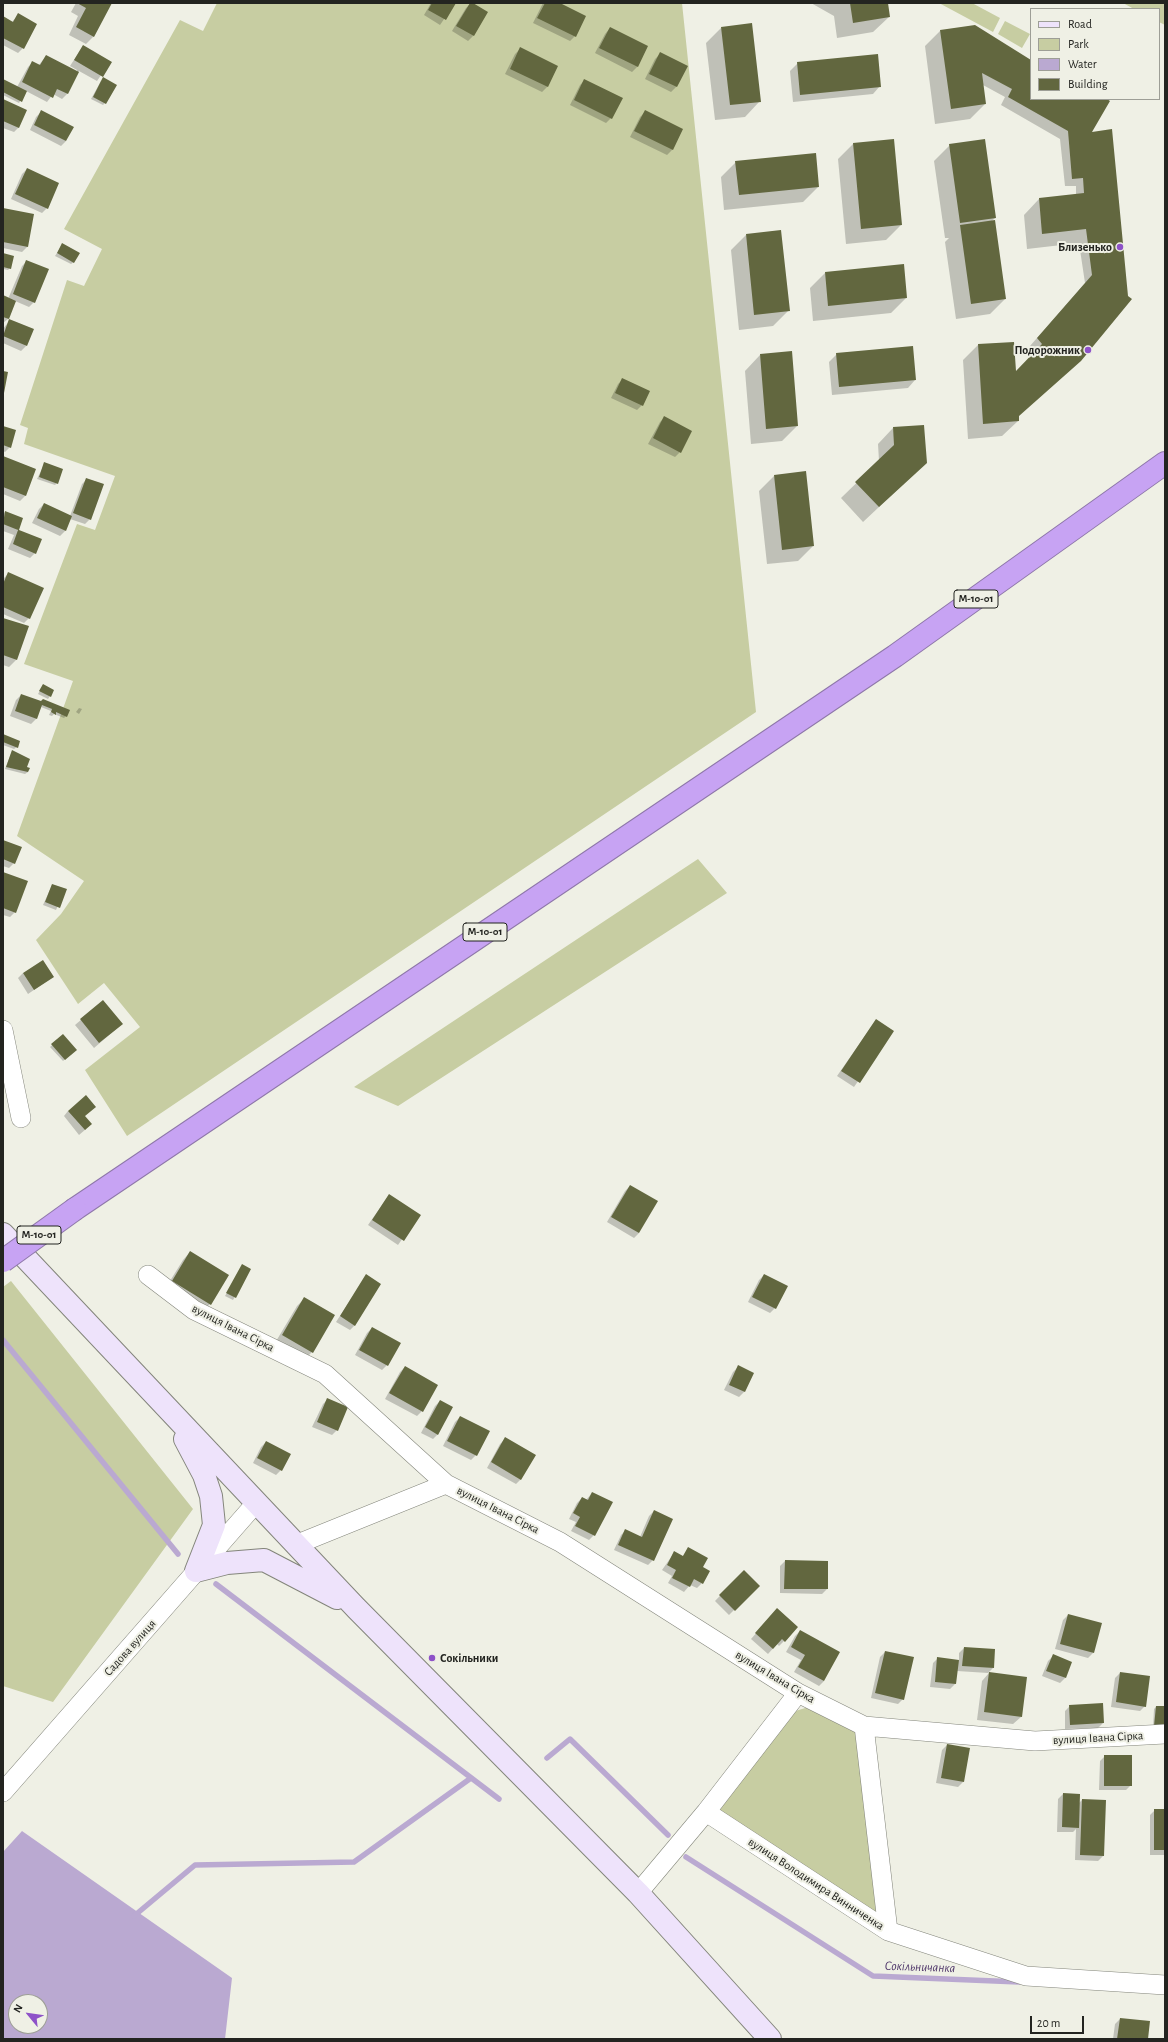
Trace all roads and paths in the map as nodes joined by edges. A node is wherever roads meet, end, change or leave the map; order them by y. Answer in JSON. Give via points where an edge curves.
{"nodes":[{"id":1,"x":1165,"y":463,"type":"edge"},
{"id":2,"x":1165,"y":478,"type":"edge"},
{"id":3,"x":1057,"y":542,"type":"junction"},
{"id":4,"x":3,"y":1030,"type":"edge"},
{"id":5,"x":21,"y":1118,"type":"dead end"},
{"id":6,"x":3,"y":1234,"type":"edge"},
{"id":7,"x":3,"y":1261,"type":"edge"},
{"id":8,"x":148,"y":1275,"type":"dead end"},
{"id":9,"x":169,"y":1410,"type":"junction"},
{"id":10,"x":446,"y":1484,"type":"junction"},
{"id":11,"x":256,"y":1503,"type":"junction"},
{"id":12,"x":295,"y":1545,"type":"junction"},
{"id":13,"x":196,"y":1571,"type":"junction"},
{"id":14,"x":356,"y":1608,"type":"junction"},
{"id":15,"x":798,"y":1693,"type":"junction"},
{"id":16,"x":864,"y":1726,"type":"junction"},
{"id":17,"x":1165,"y":1734,"type":"edge"},
{"id":18,"x":3,"y":1792,"type":"edge"},
{"id":19,"x":706,"y":1812,"type":"junction"},
{"id":20,"x":638,"y":1892,"type":"junction"},
{"id":21,"x":888,"y":1931,"type":"junction"},
{"id":22,"x":1165,"y":1986,"type":"edge"},
{"id":23,"x":770,"y":2039,"type":"edge"}],
"edges":[{"from":1,"to":3,"type":"highway","number":"М-10-01"},
{"from":2,"to":3,"type":"highway","number":"М-10-01"},
{"from":3,"to":7,"type":"highway","number":"М-10-01","bridge":true,"via":[[888,661],[75,1209]]},
{"from":4,"to":5,"type":"street"},
{"from":6,"to":9,"type":"main road"},
{"from":8,"to":10,"type":"street","name":"вулиця Івана Сірка","via":[[194,1310],[325,1374]]},
{"from":9,"to":11,"type":"main road"},
{"from":9,"to":13,"type":"main road","via":[[204,1475],[211,1496],[214,1525]]},
{"from":10,"to":12,"type":"street"},
{"from":10,"to":15,"type":"street","name":"вулиця Івана Сірка","via":[[560,1542]]},
{"from":11,"to":12,"type":"main road"},
{"from":11,"to":13,"type":"street","name":"Садова вулиця"},
{"from":12,"to":14,"type":"main road"},
{"from":13,"to":14,"type":"main road","via":[[227,1562],[264,1560]]},
{"from":13,"to":18,"type":"street","name":"Садова вулиця"},
{"from":14,"to":20,"type":"main road"},
{"from":15,"to":16,"type":"street","name":"вулиця Івана Сірка"},
{"from":15,"to":19,"type":"street"},
{"from":16,"to":17,"type":"street","name":"вулиця Івана Сірка","via":[[1035,1741]]},
{"from":16,"to":21,"type":"street"},
{"from":19,"to":20,"type":"street"},
{"from":19,"to":21,"type":"street","name":"вулиця Володимира Винниченка"},
{"from":20,"to":23,"type":"main road"},
{"from":21,"to":22,"type":"street","name":"вулиця Володимира Винниченка","via":[[1026,1976]]}]}
